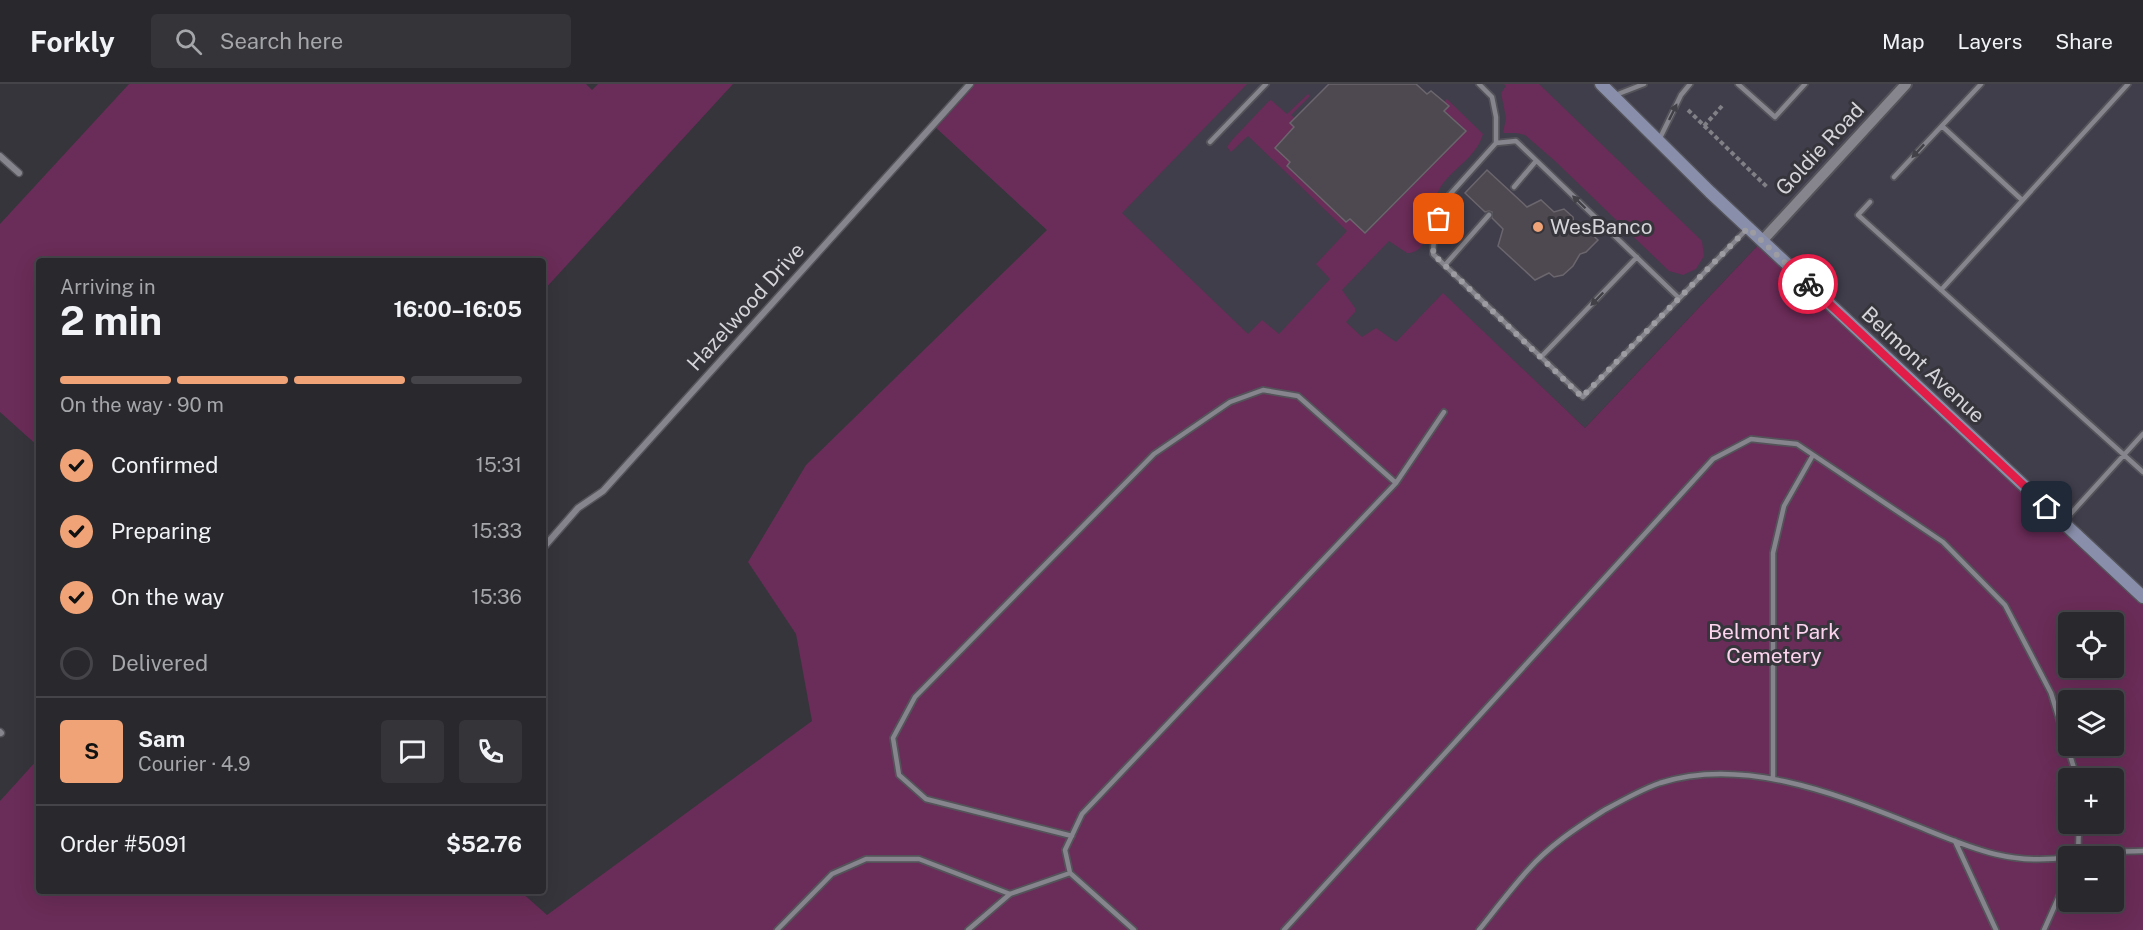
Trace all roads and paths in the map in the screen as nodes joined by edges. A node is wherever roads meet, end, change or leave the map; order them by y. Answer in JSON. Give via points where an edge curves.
{"nodes":[{"id":1,"x":970,"y":84,"type":"edge"},
{"id":2,"x":1266,"y":84,"type":"edge"},
{"id":3,"x":1479,"y":84,"type":"edge"},
{"id":4,"x":1601,"y":84,"type":"edge"},
{"id":5,"x":1644,"y":84,"type":"edge"},
{"id":6,"x":1690,"y":84,"type":"edge"},
{"id":7,"x":1738,"y":84,"type":"edge"},
{"id":8,"x":1805,"y":84,"type":"edge"},
{"id":9,"x":1906,"y":84,"type":"edge"},
{"id":10,"x":1981,"y":84,"type":"edge"},
{"id":11,"x":2128,"y":84,"type":"edge"},
{"id":12,"x":1613,"y":96,"type":"junction"},
{"id":13,"x":1678,"y":101,"type":"junction"},
{"id":14,"x":1722,"y":106,"type":"dead end"},
{"id":15,"x":1704,"y":126,"type":"junction"},
{"id":16,"x":1942,"y":126,"type":"junction"},
{"id":17,"x":1658,"y":141,"type":"junction"},
{"id":18,"x":1210,"y":142,"type":"dead end"},
{"id":19,"x":1497,"y":143,"type":"junction"},
{"id":20,"x":0,"y":156,"type":"edge"},
{"id":21,"x":1536,"y":161,"type":"junction"},
{"id":22,"x":19,"y":173,"type":"dead end"},
{"id":23,"x":1894,"y":177,"type":"dead end"},
{"id":24,"x":1514,"y":187,"type":"dead end"},
{"id":25,"x":1767,"y":187,"type":"dead end"},
{"id":26,"x":2022,"y":200,"type":"junction"},
{"id":27,"x":1870,"y":202,"type":"dead end"},
{"id":28,"x":1489,"y":215,"type":"dead end"},
{"id":29,"x":1748,"y":228,"type":"junction"},
{"id":30,"x":1762,"y":241,"type":"junction"},
{"id":31,"x":1637,"y":257,"type":"junction"},
{"id":32,"x":1444,"y":265,"type":"junction"},
{"id":33,"x":1941,"y":290,"type":"junction"},
{"id":34,"x":1679,"y":298,"type":"junction"},
{"id":35,"x":1541,"y":357,"type":"junction"},
{"id":36,"x":1444,"y":412,"type":"dead end"},
{"id":37,"x":2143,"y":434,"type":"edge"},
{"id":38,"x":1813,"y":455,"type":"junction"},
{"id":39,"x":2124,"y":455,"type":"junction"},
{"id":40,"x":2143,"y":472,"type":"edge"},
{"id":41,"x":1396,"y":483,"type":"junction"},
{"id":42,"x":2063,"y":522,"type":"junction"},
{"id":43,"x":546,"y":545,"type":"edge"},
{"id":44,"x":2143,"y":597,"type":"edge"},
{"id":45,"x":2074,"y":768,"type":"edge"},
{"id":46,"x":1773,"y":778,"type":"junction"},
{"id":47,"x":1072,"y":836,"type":"junction"},
{"id":48,"x":1955,"y":842,"type":"junction"},
{"id":49,"x":2143,"y":851,"type":"edge"},
{"id":50,"x":2124,"y":852,"type":"edge"},
{"id":51,"x":2058,"y":858,"type":"edge"},
{"id":52,"x":1070,"y":873,"type":"junction"},
{"id":53,"x":1010,"y":894,"type":"junction"},
{"id":54,"x":2058,"y":898,"type":"edge"},
{"id":55,"x":777,"y":930,"type":"edge"},
{"id":56,"x":968,"y":930,"type":"edge"},
{"id":57,"x":1134,"y":930,"type":"edge"},
{"id":58,"x":1284,"y":930,"type":"edge"},
{"id":59,"x":1479,"y":930,"type":"edge"},
{"id":60,"x":1996,"y":930,"type":"edge"},
{"id":61,"x":2044,"y":930,"type":"edge"}],
"edges":[{"from":1,"to":43,"type":"street","name":"Hazelwood Drive","via":[[603,491],[579,508]]},
{"from":2,"to":18,"type":"lane"},
{"from":3,"to":19,"type":"lane","via":[[1492,98]]},
{"from":4,"to":12,"type":"main road","name":"Belmont Avenue"},
{"from":5,"to":12,"type":"lane"},
{"from":6,"to":13,"type":"lane"},
{"from":7,"to":8,"type":"lane","via":[[1775,117]]},
{"from":9,"to":30,"type":"street","name":"Goldie Road"},
{"from":10,"to":16,"type":"lane"},
{"from":11,"to":26,"type":"lane"},
{"from":12,"to":17,"type":"main road","name":"Belmont Avenue"},
{"from":13,"to":15,"type":"path"},
{"from":17,"to":13,"type":"lane","one_way":true},
{"from":14,"to":15,"type":"path"},
{"from":15,"to":25,"type":"path"},
{"from":16,"to":23,"type":"lane","one_way":true},
{"from":16,"to":26,"type":"lane"},
{"from":17,"to":29,"type":"main road","name":"Belmont Avenue"},
{"from":19,"to":21,"type":"lane","via":[[1516,141]]},
{"from":19,"to":32,"type":"lane","via":[[1444,201],[1433,254]]},
{"from":20,"to":22,"type":"street"},
{"from":21,"to":24,"type":"lane"},
{"from":31,"to":21,"type":"lane","one_way":true},
{"from":26,"to":33,"type":"lane"},
{"from":27,"to":33,"type":"lane","via":[[1858,215]]},
{"from":28,"to":32,"type":"lane"},
{"from":29,"to":30,"type":"main road","name":"Belmont Avenue"},
{"from":29,"to":34,"type":"lane"},
{"from":30,"to":42,"type":"main road","name":"Belmont Avenue"},
{"from":31,"to":34,"type":"lane"},
{"from":31,"to":35,"type":"lane","one_way":true},
{"from":32,"to":35,"type":"lane"},
{"from":33,"to":39,"type":"lane"},
{"from":34,"to":35,"type":"lane","via":[[1582,397]]},
{"from":36,"to":41,"type":"lane"},
{"from":37,"to":39,"type":"lane"},
{"from":38,"to":45,"type":"lane","via":[[1943,542],[2006,605],[2051,693]]},
{"from":38,"to":46,"type":"lane","via":[[1784,506],[1773,553]]},
{"from":38,"to":58,"type":"lane","via":[[1797,444],[1751,439],[1713,459]]},
{"from":39,"to":40,"type":"lane"},
{"from":39,"to":42,"type":"lane"},
{"from":41,"to":47,"type":"lane","via":[[1082,814]]},
{"from":41,"to":47,"type":"lane","via":[[1298,396],[1263,390],[1230,402],[1154,454],[915,697],[893,738],[899,775],[919,793],[926,799]]},
{"from":42,"to":44,"type":"main road","name":"Belmont Avenue"},
{"from":46,"to":48,"type":"lane","via":[[1882,813]]},
{"from":46,"to":59,"type":"lane","via":[[1697,774],[1660,783],[1626,798],[1555,844],[1528,869]]},
{"from":47,"to":52,"type":"lane","via":[[1065,850]]},
{"from":48,"to":51,"type":"lane","via":[[2020,860]]},
{"from":48,"to":60,"type":"lane"},
{"from":49,"to":50,"type":"lane"},
{"from":52,"to":53,"type":"lane"},
{"from":52,"to":57,"type":"lane"},
{"from":53,"to":55,"type":"lane","via":[[919,859],[866,859],[832,874]]},
{"from":53,"to":56,"type":"lane"},
{"from":54,"to":61,"type":"lane"}]}
